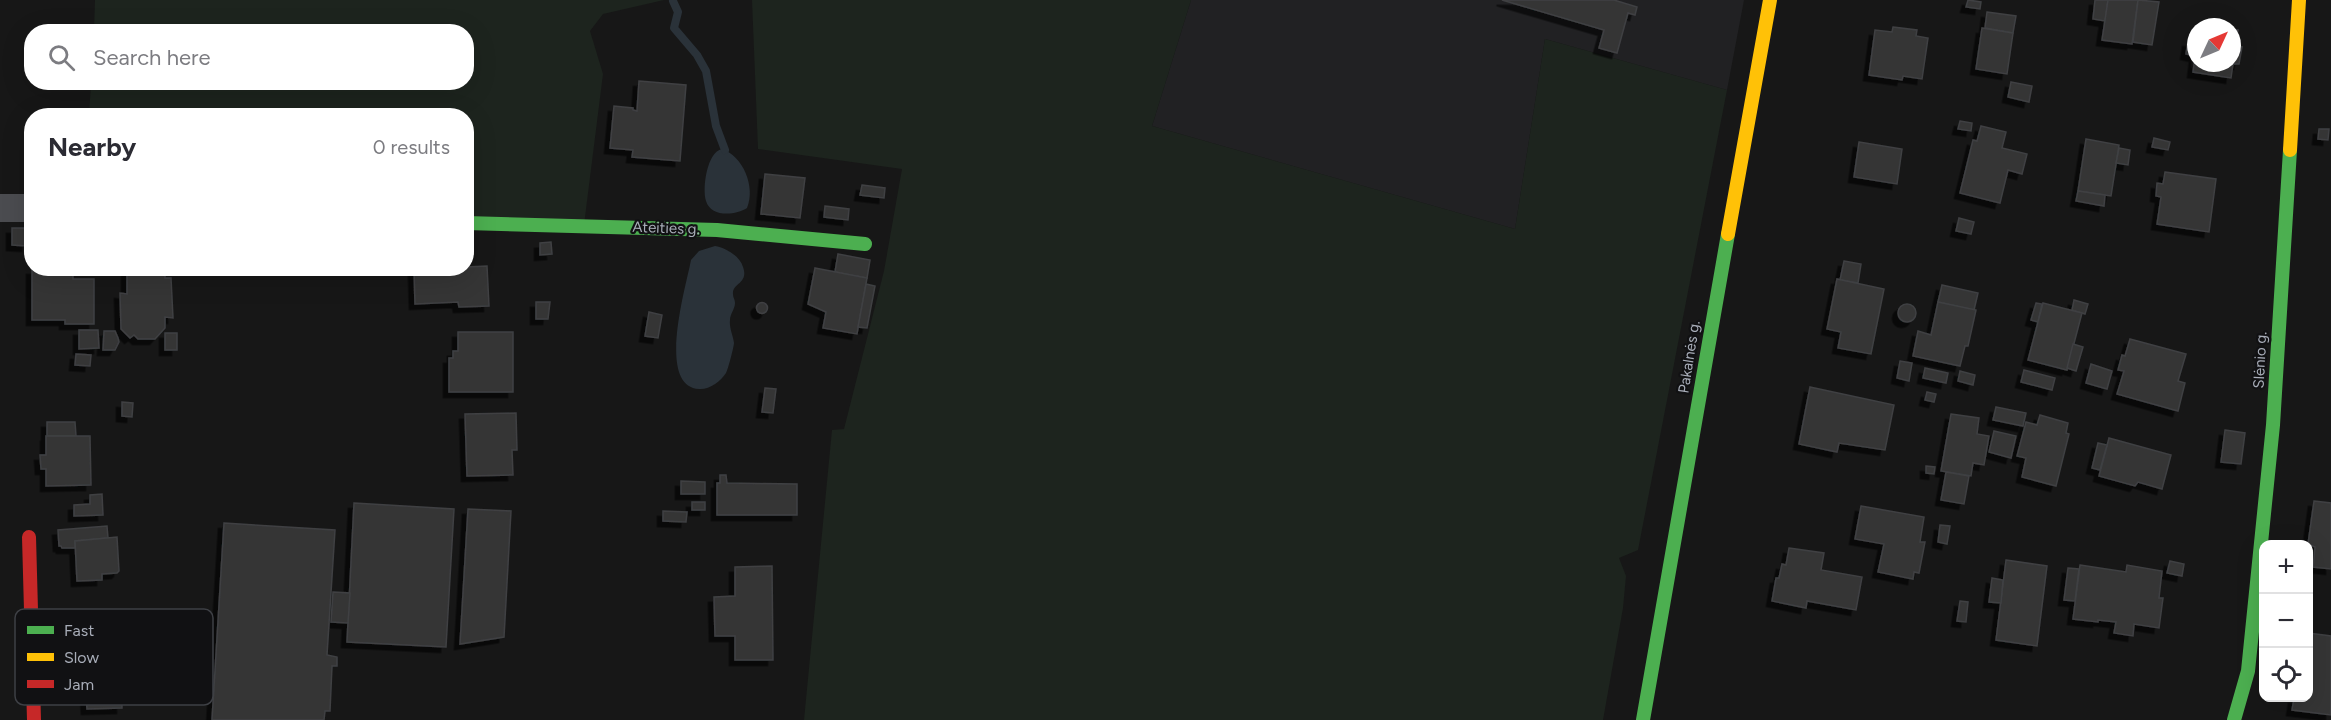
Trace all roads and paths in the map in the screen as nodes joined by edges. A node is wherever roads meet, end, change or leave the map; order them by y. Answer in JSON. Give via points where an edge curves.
{"nodes":[{"id":1,"x":1770,"y":0,"type":"edge"},
{"id":2,"x":2299,"y":0,"type":"edge"},
{"id":3,"x":0,"y":208,"type":"edge"},
{"id":4,"x":24,"y":208,"type":"edge"},
{"id":5,"x":474,"y":223,"type":"edge"},
{"id":6,"x":865,"y":244,"type":"dead end"},
{"id":7,"x":29,"y":537,"type":"dead end"},
{"id":8,"x":31,"y":609,"type":"edge"},
{"id":9,"x":34,"y":705,"type":"edge"},
{"id":10,"x":1641,"y":717,"type":"edge"},
{"id":11,"x":34,"y":720,"type":"edge"},
{"id":12,"x":2234,"y":720,"type":"edge"}],
"edges":[{"from":1,"to":10,"type":"street","name":"Pakalnės g."},
{"from":2,"to":12,"type":"street","name":"Slėnio g.","via":[[2273,425],[2248,672]]},
{"from":3,"to":4,"type":"street"},
{"from":5,"to":6,"type":"street","name":"Ateities g.","via":[[717,230]]},
{"from":7,"to":8,"type":"street"},
{"from":9,"to":11,"type":"street"}]}
